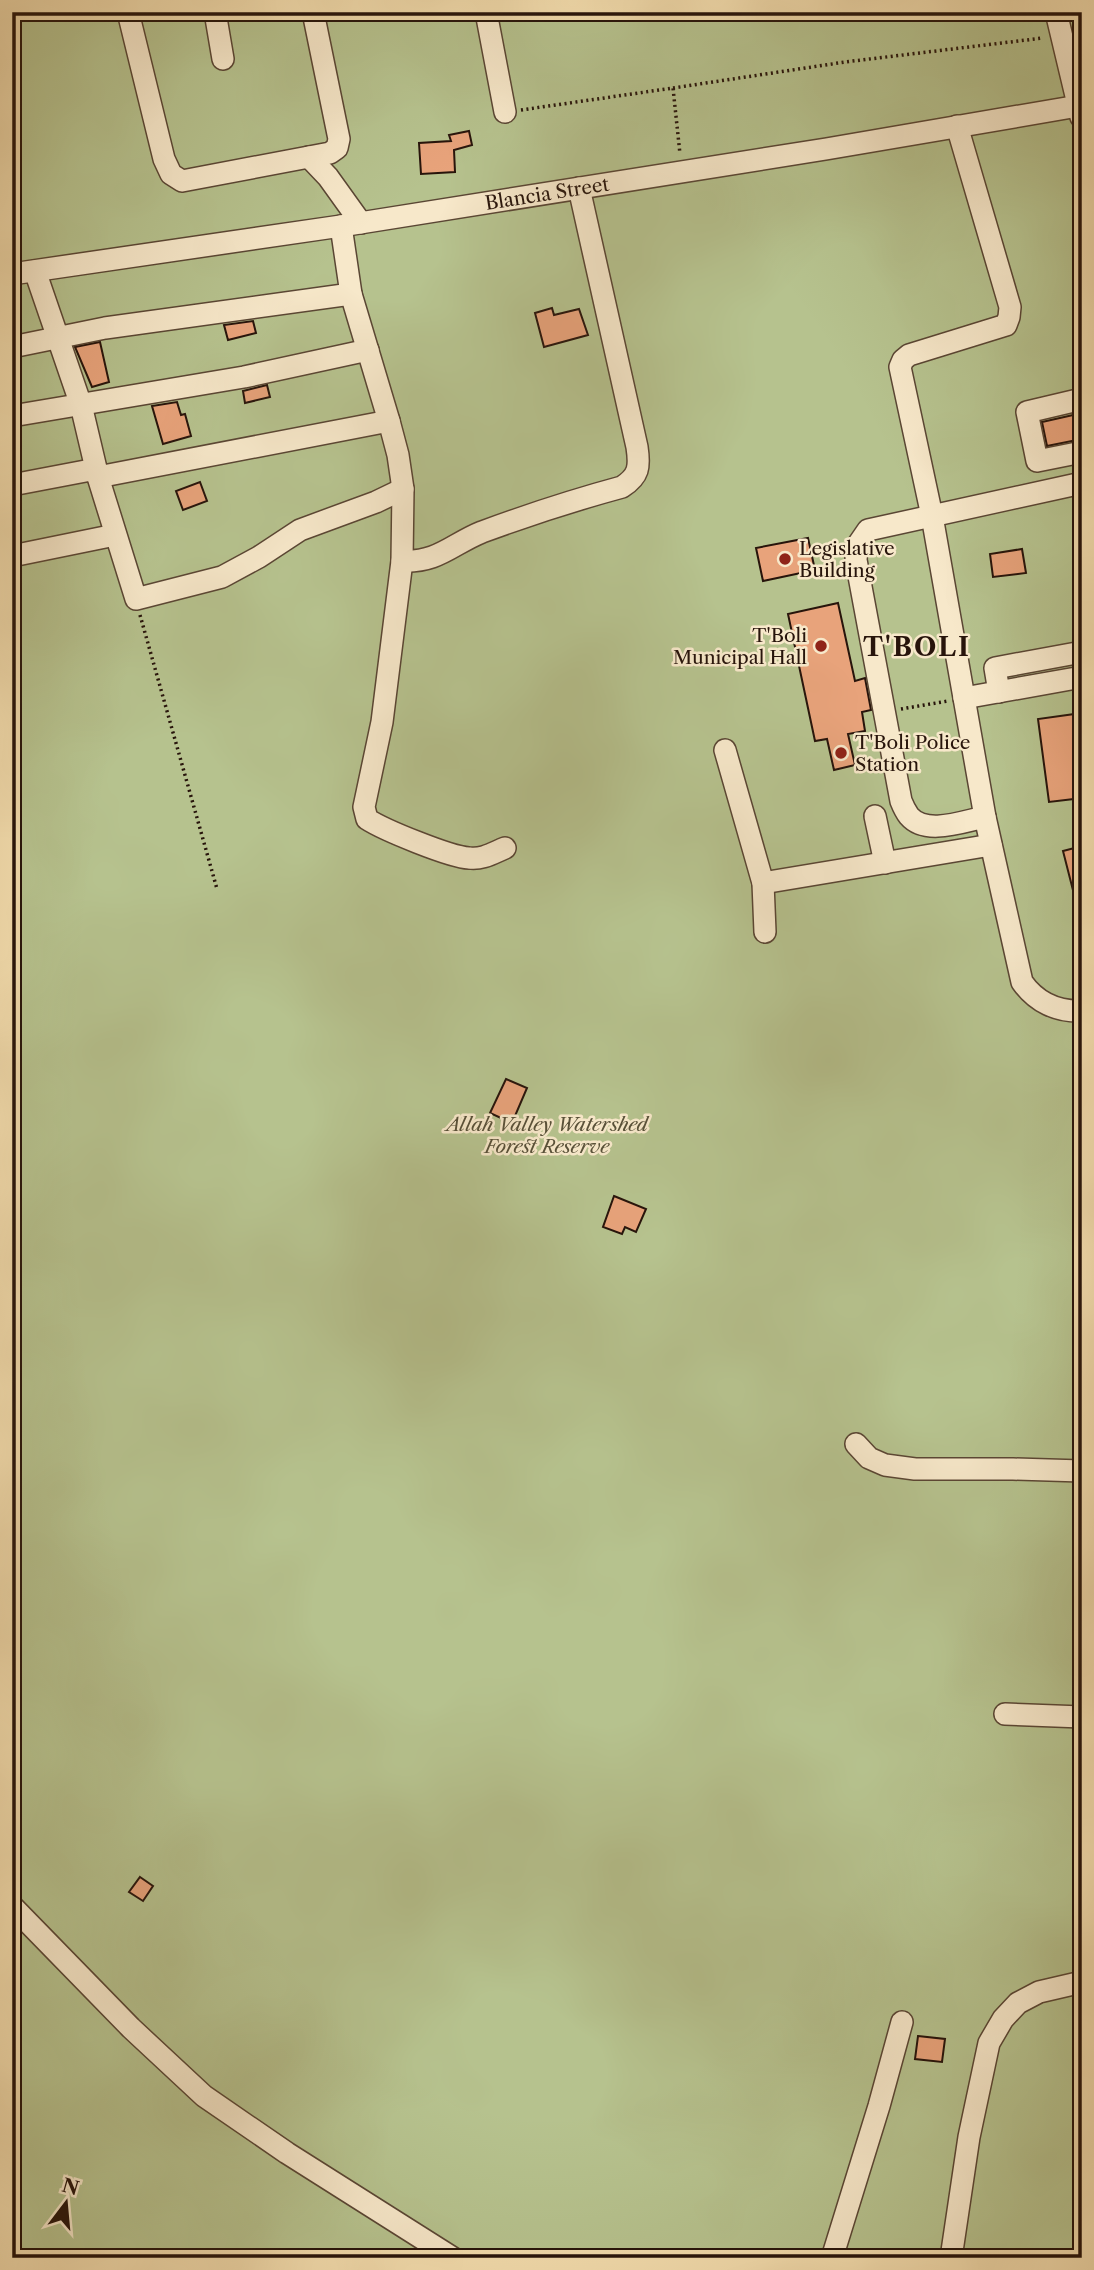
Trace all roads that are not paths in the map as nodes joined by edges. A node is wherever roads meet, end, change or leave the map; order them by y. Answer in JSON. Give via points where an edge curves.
{"nodes":[{"id":1,"x":128,"y":12,"type":"edge"},
{"id":2,"x":215,"y":12,"type":"edge"},
{"id":3,"x":313,"y":12,"type":"edge"},
{"id":4,"x":486,"y":12,"type":"edge"},
{"id":5,"x":1056,"y":12,"type":"edge"},
{"id":6,"x":223,"y":59,"type":"dead end"},
{"id":7,"x":1077,"y":79,"type":"edge"},
{"id":8,"x":505,"y":112,"type":"road end"},
{"id":9,"x":1080,"y":112,"type":"edge"},
{"id":10,"x":957,"y":127,"type":"junction"},
{"id":11,"x":309,"y":157,"type":"junction"},
{"id":12,"x":579,"y":188,"type":"junction"},
{"id":13,"x":351,"y":225,"type":"junction"},
{"id":14,"x":35,"y":271,"type":"junction"},
{"id":15,"x":12,"y":274,"type":"edge"},
{"id":16,"x":351,"y":294,"type":"junction"},
{"id":17,"x":58,"y":338,"type":"junction"},
{"id":18,"x":12,"y":347,"type":"edge"},
{"id":19,"x":368,"y":350,"type":"junction"},
{"id":20,"x":1082,"y":399,"type":"edge"},
{"id":21,"x":81,"y":405,"type":"junction"},
{"id":22,"x":12,"y":416,"type":"edge"},
{"id":23,"x":389,"y":422,"type":"junction"},
{"id":24,"x":1082,"y":452,"type":"edge"},
{"id":25,"x":97,"y":473,"type":"junction"},
{"id":26,"x":1082,"y":483,"type":"edge"},
{"id":27,"x":12,"y":485,"type":"edge"},
{"id":28,"x":403,"y":489,"type":"junction"},
{"id":29,"x":932,"y":516,"type":"junction"},
{"id":30,"x":115,"y":535,"type":"junction"},
{"id":31,"x":12,"y":556,"type":"edge"},
{"id":32,"x":402,"y":561,"type":"junction"},
{"id":33,"x":1082,"y":652,"type":"edge"},
{"id":34,"x":1082,"y":677,"type":"edge"},
{"id":35,"x":999,"y":692,"type":"junction"},
{"id":36,"x":964,"y":698,"type":"junction"},
{"id":37,"x":725,"y":750,"type":"dead end"},
{"id":38,"x":875,"y":816,"type":"dead end"},
{"id":39,"x":985,"y":817,"type":"junction"},
{"id":40,"x":991,"y":845,"type":"junction"},
{"id":41,"x":505,"y":848,"type":"dead end"},
{"id":42,"x":885,"y":863,"type":"junction"},
{"id":43,"x":763,"y":883,"type":"junction"},
{"id":44,"x":765,"y":932,"type":"dead end"},
{"id":45,"x":1082,"y":1011,"type":"edge"},
{"id":46,"x":856,"y":1444,"type":"dead end"},
{"id":47,"x":1082,"y":1471,"type":"edge"},
{"id":48,"x":1005,"y":1714,"type":"dead end"},
{"id":49,"x":1082,"y":1717,"type":"edge"},
{"id":50,"x":12,"y":1906,"type":"edge"},
{"id":51,"x":1082,"y":1982,"type":"edge"},
{"id":52,"x":902,"y":2022,"type":"dead end"},
{"id":53,"x":453,"y":2258,"type":"edge"},
{"id":54,"x":832,"y":2258,"type":"edge"},
{"id":55,"x":951,"y":2258,"type":"edge"}],
"edges":[{"from":1,"to":11,"type":"street","via":[[164,159],[176,178],[192,181]]},
{"from":2,"to":6,"type":"street"},
{"from":3,"to":11,"type":"street","via":[[339,139],[330,153]]},
{"from":4,"to":8,"type":"street"},
{"from":5,"to":7,"type":"street"},
{"from":7,"to":9,"type":"street"},
{"from":9,"to":10,"type":"street","name":"Blancia Street"},
{"from":10,"to":12,"type":"street","name":"Blancia Street"},
{"from":10,"to":29,"type":"street","via":[[1010,307],[1006,325],[902,360]]},
{"from":11,"to":13,"type":"street","via":[[336,188]]},
{"from":12,"to":13,"type":"street","name":"Blancia Street"},
{"from":12,"to":32,"type":"street","via":[[637,447],[638,471],[622,487],[477,534],[432,558]]},
{"from":13,"to":14,"type":"street","name":"Blancia Street"},
{"from":13,"to":16,"type":"street"},
{"from":14,"to":15,"type":"street","name":"Blancia Street"},
{"from":14,"to":17,"type":"street"},
{"from":16,"to":17,"type":"street"},
{"from":16,"to":19,"type":"street"},
{"from":17,"to":18,"type":"street"},
{"from":17,"to":21,"type":"street"},
{"from":19,"to":21,"type":"street"},
{"from":19,"to":23,"type":"street"},
{"from":20,"to":24,"type":"street","via":[[1027,412],[1037,461]]},
{"from":21,"to":22,"type":"street"},
{"from":21,"to":25,"type":"street"},
{"from":23,"to":25,"type":"street"},
{"from":23,"to":28,"type":"street"},
{"from":25,"to":27,"type":"street"},
{"from":25,"to":30,"type":"street"},
{"from":26,"to":29,"type":"street"},
{"from":28,"to":30,"type":"street","via":[[300,530],[222,577],[136,599]]},
{"from":28,"to":32,"type":"street"},
{"from":29,"to":36,"type":"street"},
{"from":29,"to":39,"type":"street","via":[[868,530],[856,560],[901,801],[919,824],[936,826]]},
{"from":30,"to":31,"type":"street"},
{"from":32,"to":41,"type":"street","via":[[382,722],[364,807],[367,819],[470,859]]},
{"from":33,"to":35,"type":"street","via":[[995,668]]},
{"from":34,"to":35,"type":"street"},
{"from":35,"to":36,"type":"street"},
{"from":36,"to":39,"type":"street"},
{"from":37,"to":43,"type":"street"},
{"from":38,"to":42,"type":"street"},
{"from":39,"to":40,"type":"street"},
{"from":40,"to":42,"type":"street"},
{"from":40,"to":45,"type":"street","via":[[1022,982],[1045,1004]]},
{"from":42,"to":43,"type":"street"},
{"from":43,"to":44,"type":"street"},
{"from":46,"to":47,"type":"street","via":[[869,1458],[885,1465],[915,1469]]},
{"from":48,"to":49,"type":"street"},
{"from":50,"to":53,"type":"street","via":[[204,2096]]},
{"from":51,"to":55,"type":"street","via":[[1039,1992],[1018,2003],[989,2043]]},
{"from":52,"to":54,"type":"street"}]}
